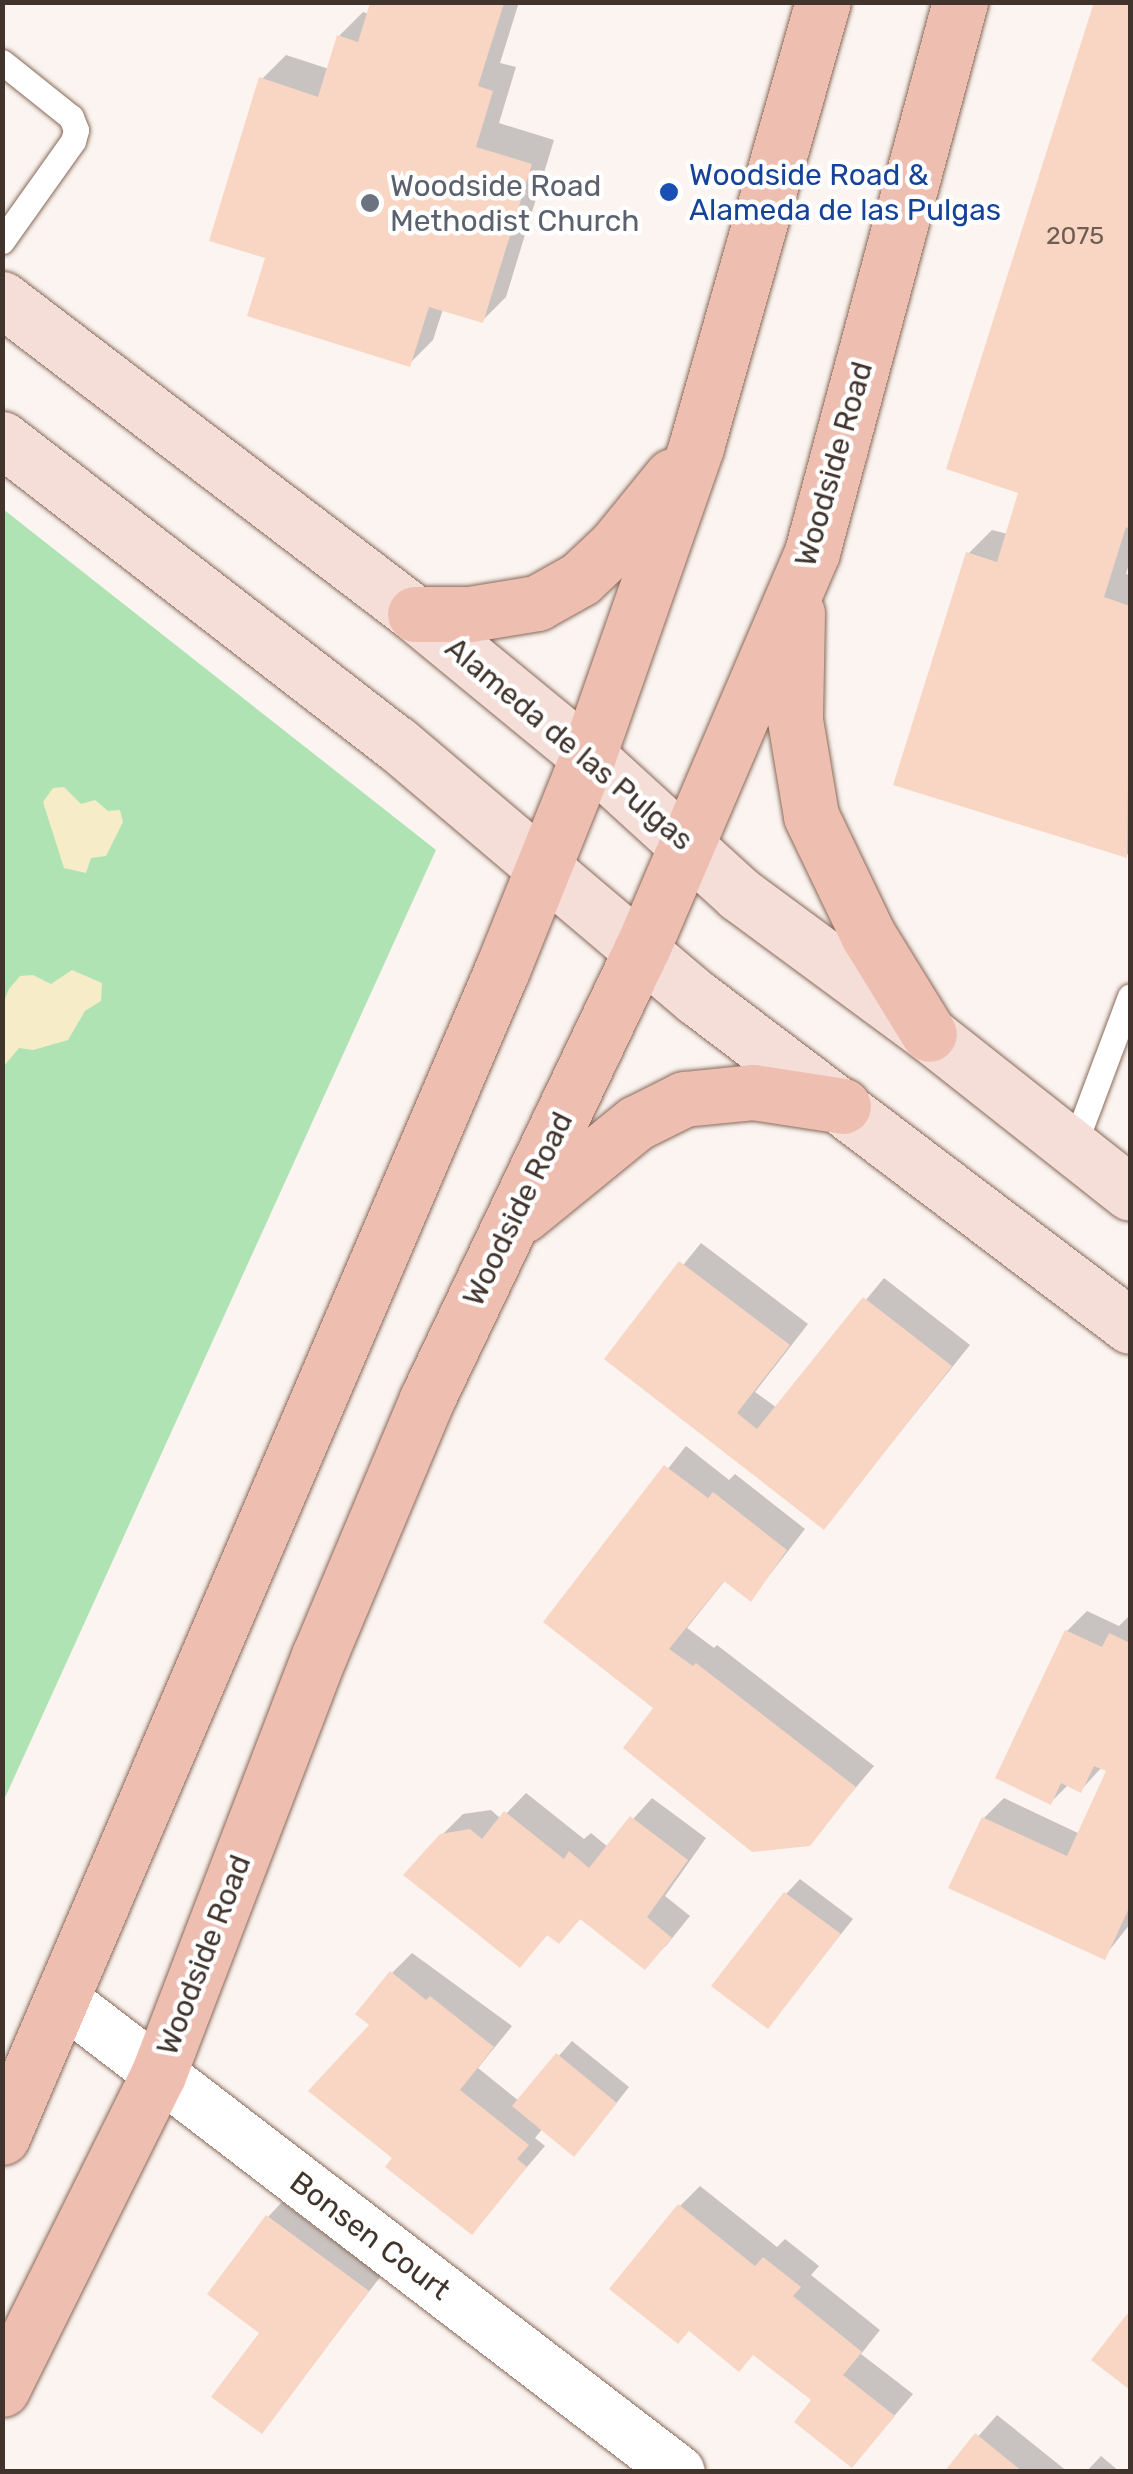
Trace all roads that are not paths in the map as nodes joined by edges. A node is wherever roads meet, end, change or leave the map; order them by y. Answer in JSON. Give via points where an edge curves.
{"nodes":[{"id":1,"x":823,"y":2,"type":"edge"},
{"id":2,"x":960,"y":2,"type":"edge"},
{"id":3,"x":2,"y":62,"type":"edge"},
{"id":4,"x":2,"y":241,"type":"edge"},
{"id":5,"x":2,"y":299,"type":"edge"},
{"id":6,"x":2,"y":439,"type":"edge"},
{"id":7,"x":696,"y":447,"type":"junction"},
{"id":8,"x":797,"y":588,"type":"junction"},
{"id":9,"x":414,"y":614,"type":"junction"},
{"id":10,"x":588,"y":756,"type":"junction"},
{"id":11,"x":689,"y":845,"type":"junction"},
{"id":12,"x":544,"y":869,"type":"junction"},
{"id":13,"x":642,"y":950,"type":"junction"},
{"id":14,"x":1130,"y":996,"type":"edge"},
{"id":15,"x":929,"y":1034,"type":"junction"},
{"id":16,"x":842,"y":1106,"type":"junction"},
{"id":17,"x":1073,"y":1148,"type":"junction"},
{"id":18,"x":1130,"y":1193,"type":"edge"},
{"id":19,"x":510,"y":1226,"type":"junction"},
{"id":20,"x":1130,"y":1326,"type":"edge"},
{"id":21,"x":62,"y":1999,"type":"junction"},
{"id":22,"x":158,"y":2075,"type":"junction"},
{"id":23,"x":2,"y":2137,"type":"edge"},
{"id":24,"x":2,"y":2389,"type":"edge"},
{"id":25,"x":678,"y":2472,"type":"edge"}],
"edges":[{"from":1,"to":7,"type":"main road"},
{"from":2,"to":8,"type":"main road","name":"Woodside Road"},
{"from":3,"to":4,"type":"lane","via":[[71,117],[76,130]]},
{"from":5,"to":9,"type":"main road","name":"Alameda de las Pulgas"},
{"from":6,"to":12,"type":"main road","via":[[396,743]]},
{"from":7,"to":9,"type":"main road","via":[[580,579],[538,603]]},
{"from":7,"to":10,"type":"main road"},
{"from":8,"to":11,"type":"main road","name":"Woodside Road"},
{"from":8,"to":15,"type":"main road","via":[[796,720],[811,816],[868,934]]},
{"from":9,"to":10,"type":"main road","name":"Alameda de las Pulgas"},
{"from":10,"to":11,"type":"main road","name":"Alameda de las Pulgas"},
{"from":10,"to":12,"type":"main road"},
{"from":11,"to":13,"type":"main road","name":"Woodside Road"},
{"from":11,"to":15,"type":"main road","name":"Alameda de las Pulgas","via":[[740,894]]},
{"from":12,"to":13,"type":"main road"},
{"from":12,"to":21,"type":"main road"},
{"from":13,"to":16,"type":"main road"},
{"from":13,"to":19,"type":"main road","name":"Woodside Road"},
{"from":14,"to":17,"type":"lane"},
{"from":15,"to":17,"type":"main road","name":"Alameda de las Pulgas"},
{"from":16,"to":19,"type":"main road","via":[[753,1092],[684,1099],[636,1123]]},
{"from":16,"to":20,"type":"main road"},
{"from":17,"to":18,"type":"main road","name":"Alameda de las Pulgas"},
{"from":19,"to":22,"type":"main road","name":"Woodside Road","via":[[426,1399],[319,1656]]},
{"from":21,"to":22,"type":"street","name":"Bonsen Court"},
{"from":21,"to":23,"type":"main road"},
{"from":22,"to":24,"type":"main road","name":"Woodside Road"},
{"from":22,"to":25,"type":"street","name":"Bonsen Court"}]}
